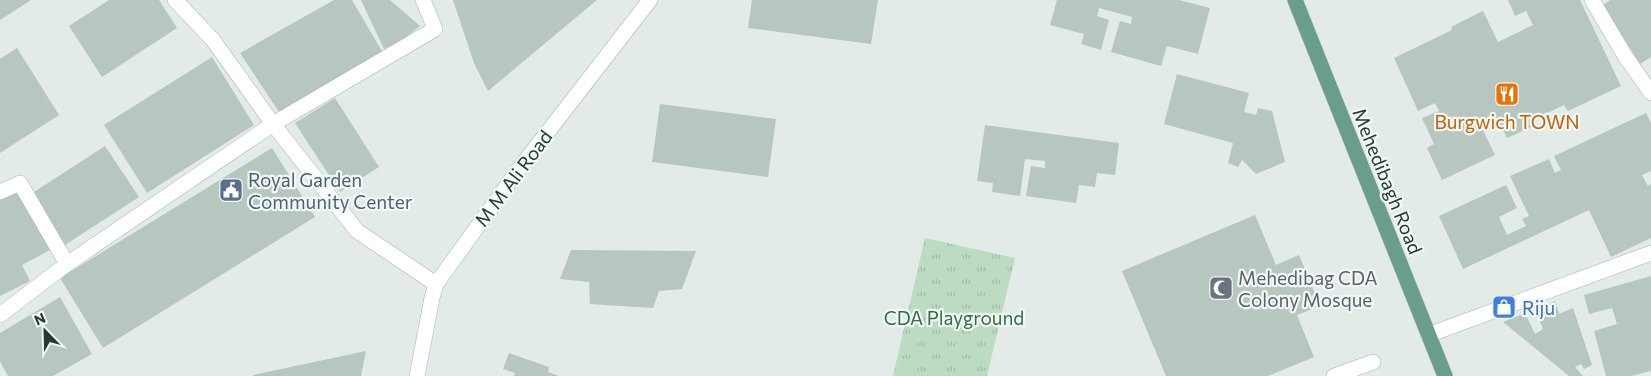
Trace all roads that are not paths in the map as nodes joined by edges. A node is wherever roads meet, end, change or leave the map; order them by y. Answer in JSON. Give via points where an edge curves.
{"nodes":[{"id":1,"x":175,"y":0,"type":"edge"},
{"id":2,"x":423,"y":0,"type":"edge"},
{"id":3,"x":650,"y":0,"type":"edge"},
{"id":4,"x":1295,"y":0,"type":"edge"},
{"id":5,"x":1592,"y":0,"type":"edge"},
{"id":6,"x":1651,"y":94,"type":"edge"},
{"id":7,"x":273,"y":124,"type":"junction"},
{"id":8,"x":0,"y":192,"type":"edge"},
{"id":9,"x":1651,"y":253,"type":"edge"},
{"id":10,"x":67,"y":264,"type":"junction"},
{"id":11,"x":436,"y":284,"type":"junction"},
{"id":12,"x":0,"y":316,"type":"edge"},
{"id":13,"x":1428,"y":335,"type":"junction"},
{"id":14,"x":1373,"y":362,"type":"dead end"},
{"id":15,"x":417,"y":376,"type":"edge"},
{"id":16,"x":1334,"y":376,"type":"edge"},
{"id":17,"x":1445,"y":376,"type":"edge"}],
"edges":[{"from":1,"to":7,"type":"street","via":[[214,40]]},
{"from":2,"to":7,"type":"street","via":[[435,29]]},
{"from":3,"to":11,"type":"street","name":"M M Ali Road","via":[[519,169]]},
{"from":4,"to":13,"type":"main road","name":"Mehedibagh Road"},
{"from":5,"to":6,"type":"street","via":[[1624,56]]},
{"from":7,"to":10,"type":"street"},
{"from":7,"to":11,"type":"street","via":[[357,231]]},
{"from":8,"to":10,"type":"street","via":[[20,183]]},
{"from":9,"to":13,"type":"street"},
{"from":10,"to":12,"type":"street"},
{"from":11,"to":15,"type":"street","name":"M M Ali Road"},
{"from":13,"to":17,"type":"main road","name":"Mehedibagh Road"},
{"from":14,"to":16,"type":"street"}]}
